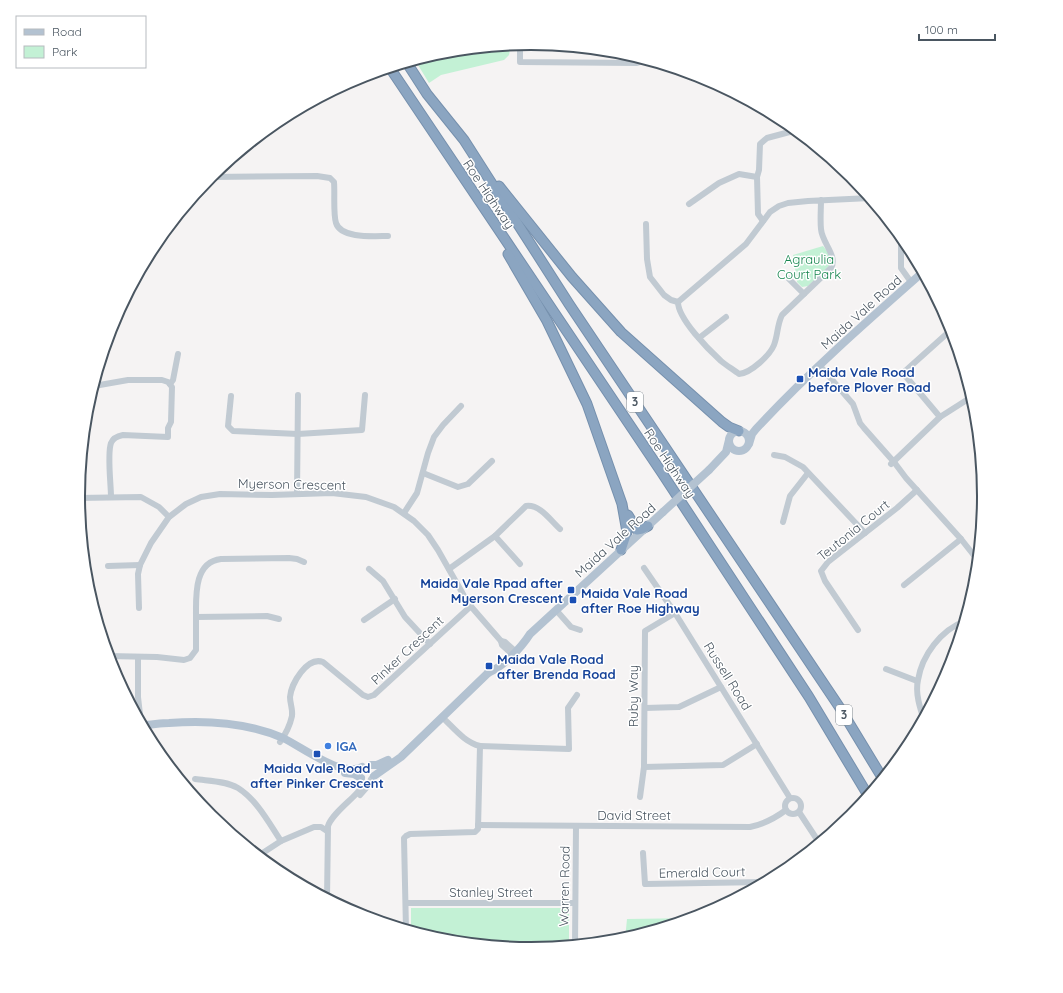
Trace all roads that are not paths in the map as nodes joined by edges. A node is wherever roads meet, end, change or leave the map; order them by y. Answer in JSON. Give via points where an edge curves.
{"nodes":[{"id":1,"x":520,"y":50,"type":"edge"},
{"id":2,"x":637,"y":63,"type":"edge"},
{"id":3,"x":410,"y":67,"type":"edge"},
{"id":4,"x":393,"y":72,"type":"edge"},
{"id":5,"x":789,"y":132,"type":"edge"},
{"id":6,"x":464,"y":140,"type":"junction"},
{"id":7,"x":220,"y":177,"type":"edge"},
{"id":8,"x":757,"y":177,"type":"junction"},
{"id":9,"x":863,"y":198,"type":"edge"},
{"id":10,"x":821,"y":200,"type":"junction"},
{"id":11,"x":689,"y":204,"type":"dead end"},
{"id":12,"x":487,"y":214,"type":"junction"},
{"id":13,"x":763,"y":221,"type":"junction"},
{"id":14,"x":646,"y":224,"type":"dead end"},
{"id":15,"x":388,"y":236,"type":"dead end"},
{"id":16,"x":901,"y":245,"type":"edge"},
{"id":17,"x":919,"y":275,"type":"edge"},
{"id":18,"x":789,"y":279,"type":"dead end"},
{"id":19,"x":913,"y":281,"type":"junction"},
{"id":20,"x":804,"y":294,"type":"junction"},
{"id":21,"x":678,"y":302,"type":"junction"},
{"id":22,"x":726,"y":317,"type":"dead end"},
{"id":23,"x":947,"y":334,"type":"edge"},
{"id":24,"x":699,"y":338,"type":"junction"},
{"id":25,"x":178,"y":354,"type":"dead end"},
{"id":26,"x":818,"y":367,"type":"junction"},
{"id":27,"x":170,"y":384,"type":"junction"},
{"id":28,"x":99,"y":385,"type":"edge"},
{"id":29,"x":298,"y":395,"type":"dead end"},
{"id":30,"x":365,"y":395,"type":"dead end"},
{"id":31,"x":231,"y":396,"type":"dead end"},
{"id":32,"x":967,"y":400,"type":"edge"},
{"id":33,"x":781,"y":403,"type":"junction"},
{"id":34,"x":461,"y":406,"type":"dead end"},
{"id":35,"x":940,"y":417,"type":"junction"},
{"id":36,"x":740,"y":432,"type":"junction"},
{"id":37,"x":298,"y":434,"type":"junction"},
{"id":38,"x":729,"y":440,"type":"junction"},
{"id":39,"x":749,"y":444,"type":"junction"},
{"id":40,"x":742,"y":451,"type":"junction"},
{"id":41,"x":774,"y":455,"type":"dead end"},
{"id":42,"x":492,"y":461,"type":"dead end"},
{"id":43,"x":717,"y":463,"type":"junction"},
{"id":44,"x":892,"y":463,"type":"junction"},
{"id":45,"x":423,"y":473,"type":"junction"},
{"id":46,"x":808,"y":473,"type":"junction"},
{"id":47,"x":917,"y":490,"type":"junction"},
{"id":48,"x":297,"y":494,"type":"junction"},
{"id":49,"x":111,"y":497,"type":"junction"},
{"id":50,"x":85,"y":498,"type":"edge"},
{"id":51,"x":622,"y":504,"type":"junction"},
{"id":52,"x":404,"y":513,"type":"junction"},
{"id":53,"x":169,"y":517,"type":"junction"},
{"id":54,"x":783,"y":522,"type":"dead end"},
{"id":55,"x":648,"y":526,"type":"junction"},
{"id":56,"x":560,"y":529,"type":"dead end"},
{"id":57,"x":865,"y":533,"type":"junction"},
{"id":58,"x":495,"y":536,"type":"junction"},
{"id":59,"x":961,"y":539,"type":"junction"},
{"id":60,"x":621,"y":550,"type":"junction"},
{"id":61,"x":974,"y":556,"type":"edge"},
{"id":62,"x":304,"y":562,"type":"dead end"},
{"id":63,"x":520,"y":564,"type":"dead end"},
{"id":64,"x":140,"y":565,"type":"junction"},
{"id":65,"x":108,"y":566,"type":"dead end"},
{"id":66,"x":644,"y":568,"type":"dead end"},
{"id":67,"x":369,"y":569,"type":"dead end"},
{"id":68,"x":449,"y":569,"type":"junction"},
{"id":69,"x":904,"y":585,"type":"dead end"},
{"id":70,"x":395,"y":600,"type":"junction"},
{"id":71,"x":470,"y":606,"type":"junction"},
{"id":72,"x":139,"y":608,"type":"dead end"},
{"id":73,"x":556,"y":610,"type":"junction"},
{"id":74,"x":675,"y":613,"type":"junction"},
{"id":75,"x":196,"y":617,"type":"junction"},
{"id":76,"x":279,"y":619,"type":"dead end"},
{"id":77,"x":364,"y":620,"type":"dead end"},
{"id":78,"x":959,"y":624,"type":"edge"},
{"id":79,"x":580,"y":630,"type":"dead end"},
{"id":80,"x":858,"y":630,"type":"dead end"},
{"id":81,"x":430,"y":644,"type":"junction"},
{"id":82,"x":512,"y":651,"type":"junction"},
{"id":83,"x":115,"y":656,"type":"edge"},
{"id":84,"x":138,"y":657,"type":"junction"},
{"id":85,"x":886,"y":669,"type":"dead end"},
{"id":86,"x":917,"y":681,"type":"junction"},
{"id":87,"x":721,"y":687,"type":"junction"},
{"id":88,"x":577,"y":695,"type":"dead end"},
{"id":89,"x":138,"y":697,"type":"junction"},
{"id":90,"x":809,"y":697,"type":"junction"},
{"id":91,"x":137,"y":704,"type":"edge"},
{"id":92,"x":645,"y":708,"type":"junction"},
{"id":93,"x":140,"y":710,"type":"edge"},
{"id":94,"x":922,"y":713,"type":"edge"},
{"id":95,"x":442,"y":717,"type":"junction"},
{"id":96,"x":147,"y":723,"type":"edge"},
{"id":97,"x":427,"y":731,"type":"junction"},
{"id":98,"x":282,"y":740,"type":"junction"},
{"id":99,"x":757,"y":744,"type":"junction"},
{"id":100,"x":480,"y":746,"type":"junction"},
{"id":101,"x":370,"y":765,"type":"junction"},
{"id":102,"x":362,"y":767,"type":"junction"},
{"id":103,"x":644,"y":767,"type":"junction"},
{"id":104,"x":881,"y":774,"type":"edge"},
{"id":105,"x":373,"y":777,"type":"junction"},
{"id":106,"x":361,"y":778,"type":"junction"},
{"id":107,"x":195,"y":779,"type":"dead end"},
{"id":108,"x":866,"y":792,"type":"edge"},
{"id":109,"x":863,"y":795,"type":"edge"},
{"id":110,"x":640,"y":797,"type":"dead end"},
{"id":111,"x":790,"y":798,"type":"junction"},
{"id":112,"x":786,"y":810,"type":"junction"},
{"id":113,"x":338,"y":811,"type":"junction"},
{"id":114,"x":799,"y":812,"type":"junction"},
{"id":115,"x":478,"y":825,"type":"junction"},
{"id":116,"x":576,"y":826,"type":"junction"},
{"id":117,"x":327,"y":831,"type":"junction"},
{"id":118,"x":817,"y":839,"type":"edge"},
{"id":119,"x":281,"y":842,"type":"junction"},
{"id":120,"x":263,"y":853,"type":"edge"},
{"id":121,"x":643,"y":853,"type":"dead end"},
{"id":122,"x":756,"y":882,"type":"edge"},
{"id":123,"x":327,"y":893,"type":"edge"},
{"id":124,"x":406,"y":903,"type":"junction"},
{"id":125,"x":575,"y":903,"type":"junction"},
{"id":126,"x":406,"y":925,"type":"edge"},
{"id":127,"x":575,"y":941,"type":"edge"}],
"edges":[{"from":1,"to":2,"type":"street","via":[[520,62]]},
{"from":3,"to":6,"type":"highway","name":"Roe Highway","number":"3","via":[[427,94]]},
{"from":4,"to":12,"type":"highway","name":"Roe Highway","number":"3"},
{"from":5,"to":8,"type":"street","via":[[762,141],[759,146]]},
{"from":6,"to":36,"type":"highway","via":[[572,277],[621,332],[722,422]]},
{"from":6,"to":104,"type":"highway","name":"Roe Highway","number":"3","via":[[573,310],[840,708]]},
{"from":7,"to":15,"type":"street","via":[[330,178],[334,182],[335,221],[340,230],[348,234]]},
{"from":8,"to":11,"type":"street","via":[[739,174],[719,183]]},
{"from":8,"to":13,"type":"street","via":[[758,214]]},
{"from":9,"to":10,"type":"street"},
{"from":10,"to":13,"type":"street","via":[[783,204],[774,208]]},
{"from":10,"to":20,"type":"street","via":[[821,229],[834,264]]},
{"from":12,"to":51,"type":"highway","via":[[516,270],[547,321],[587,404]]},
{"from":12,"to":90,"type":"highway","name":"Roe Highway","number":"3"},
{"from":13,"to":21,"type":"street","via":[[746,244]]},
{"from":14,"to":21,"type":"street","via":[[650,277],[664,295]]},
{"from":16,"to":19,"type":"street","via":[[901,268]]},
{"from":17,"to":19,"type":"main road","name":"Maida Vale Road"},
{"from":18,"to":20,"type":"street"},
{"from":19,"to":26,"type":"main road","name":"Maida Vale Road"},
{"from":20,"to":24,"type":"street","via":[[779,320],[772,350],[744,373],[740,374],[722,362]]},
{"from":21,"to":24,"type":"street","via":[[680,312]]},
{"from":22,"to":24,"type":"street"},
{"from":23,"to":35,"type":"street","via":[[903,373]]},
{"from":25,"to":27,"type":"street"},
{"from":26,"to":33,"type":"main road","name":"Maida Vale Road"},
{"from":26,"to":44,"type":"street","via":[[852,407],[860,430]]},
{"from":27,"to":28,"type":"street","via":[[162,380],[128,380]]},
{"from":27,"to":49,"type":"street","via":[[171,422],[168,437],[123,434],[112,442]]},
{"from":29,"to":37,"type":"street"},
{"from":30,"to":37,"type":"street","via":[[362,430]]},
{"from":31,"to":37,"type":"street","via":[[228,426],[233,431]]},
{"from":32,"to":35,"type":"street"},
{"from":33,"to":36,"type":"main road","name":"Maida Vale Road"},
{"from":33,"to":39,"type":"main road","name":"Maida Vale Road","via":[[752,434]]},
{"from":34,"to":45,"type":"street","via":[[434,437]]},
{"from":35,"to":44,"type":"street"},
{"from":36,"to":38,"type":"main road","via":[[732,434]]},
{"from":36,"to":39,"type":"main road","via":[[746,434]]},
{"from":37,"to":48,"type":"street"},
{"from":38,"to":40,"type":"main road","via":[[732,449]]},
{"from":38,"to":43,"type":"main road","name":"Maida Vale Road","via":[[726,452]]},
{"from":39,"to":40,"type":"main road"},
{"from":40,"to":43,"type":"main road","name":"Maida Vale Road","via":[[729,455]]},
{"from":41,"to":46,"type":"street","via":[[797,463]]},
{"from":42,"to":45,"type":"street","via":[[468,484],[458,487]]},
{"from":43,"to":55,"type":"main road","name":"Maida Vale Road","bridge":true},
{"from":44,"to":47,"type":"street"},
{"from":45,"to":52,"type":"street","via":[[415,498]]},
{"from":46,"to":54,"type":"street","via":[[790,496]]},
{"from":46,"to":57,"type":"street"},
{"from":47,"to":57,"type":"street","name":"Teutonia Court"},
{"from":47,"to":59,"type":"street"},
{"from":48,"to":52,"type":"street","name":"Myerson Crescent","via":[[332,493],[366,497]]},
{"from":48,"to":53,"type":"street","name":"Myerson Crescent","via":[[220,494],[201,497],[186,504]]},
{"from":49,"to":50,"type":"street"},
{"from":49,"to":53,"type":"street","via":[[141,497]]},
{"from":51,"to":55,"type":"highway","via":[[636,529]]},
{"from":51,"to":60,"type":"highway","via":[[627,532]]},
{"from":52,"to":68,"type":"street","name":"Myerson Crescent","via":[[428,535]]},
{"from":53,"to":64,"type":"street","name":"Myerson Crescent"},
{"from":55,"to":60,"type":"main road","name":"Maida Vale Road"},
{"from":56,"to":58,"type":"street","via":[[538,508],[530,505],[522,509]]},
{"from":57,"to":80,"type":"street","name":"Teutonia Court","via":[[820,571]]},
{"from":58,"to":63,"type":"street"},
{"from":58,"to":68,"type":"street"},
{"from":59,"to":61,"type":"street"},
{"from":59,"to":69,"type":"street"},
{"from":60,"to":73,"type":"main road","name":"Maida Vale Road"},
{"from":62,"to":75,"type":"street","via":[[289,558],[212,561],[203,569],[197,586]]},
{"from":64,"to":65,"type":"street"},
{"from":64,"to":72,"type":"street","name":"Myerson Crescent"},
{"from":66,"to":74,"type":"street","name":"Russell Road"},
{"from":67,"to":70,"type":"street","via":[[383,581]]},
{"from":68,"to":71,"type":"street","name":"Myerson Crescent"},
{"from":70,"to":77,"type":"street"},
{"from":70,"to":81,"type":"street","via":[[405,617]]},
{"from":71,"to":81,"type":"street","name":"Pinker Crescent"},
{"from":71,"to":82,"type":"street","name":"Myerson Crescent","via":[[502,645]]},
{"from":73,"to":79,"type":"street","via":[[572,626]]},
{"from":73,"to":82,"type":"main road","name":"Maida Vale Road"},
{"from":74,"to":87,"type":"street","name":"Russell Road"},
{"from":74,"to":92,"type":"street","name":"Ruby Way","via":[[645,631]]},
{"from":75,"to":76,"type":"street","via":[[267,616]]},
{"from":75,"to":84,"type":"street","via":[[196,650],[190,658],[179,660]]},
{"from":78,"to":86,"type":"street","via":[[939,638],[925,658]]},
{"from":81,"to":98,"type":"street","name":"Pinker Crescent","via":[[374,695],[368,697],[323,662],[317,660],[310,663],[294,683],[290,700],[292,716]]},
{"from":82,"to":95,"type":"main road","name":"Maida Vale Road","via":[[496,670],[488,673]]},
{"from":83,"to":84,"type":"street"},
{"from":84,"to":89,"type":"street"},
{"from":85,"to":86,"type":"street"},
{"from":86,"to":94,"type":"street"},
{"from":87,"to":92,"type":"street","via":[[679,707]]},
{"from":87,"to":99,"type":"street","name":"Russell Road"},
{"from":88,"to":100,"type":"street","via":[[568,708],[569,748]]},
{"from":89,"to":91,"type":"street"},
{"from":89,"to":93,"type":"street"},
{"from":90,"to":108,"type":"highway","name":"Roe Highway","number":"3"},
{"from":90,"to":109,"type":"highway"},
{"from":92,"to":103,"type":"street","name":"Ruby Way"},
{"from":95,"to":97,"type":"main road","name":"Maida Vale Road"},
{"from":95,"to":100,"type":"street","via":[[461,736]]},
{"from":96,"to":98,"type":"main road","via":[[222,723],[256,728]]},
{"from":97,"to":101,"type":"main road","name":"Maida Vale Road","via":[[393,758]]},
{"from":97,"to":105,"type":"main road","name":"Maida Vale Road","via":[[401,757]]},
{"from":98,"to":102,"type":"main road","via":[[331,764],[351,769]]},
{"from":98,"to":106,"type":"main road","via":[[326,768],[353,773]]},
{"from":99,"to":103,"type":"street","via":[[723,765]]},
{"from":99,"to":111,"type":"street","name":"Russell Road"},
{"from":100,"to":115,"type":"street"},
{"from":101,"to":102,"type":"main road"},
{"from":101,"to":105,"type":"main road","via":[[375,771]]},
{"from":102,"to":106,"type":"main road","via":[[359,771]]},
{"from":103,"to":110,"type":"street","name":"Ruby Way"},
{"from":105,"to":106,"type":"main road","via":[[366,780]]},
{"from":105,"to":113,"type":"street","via":[[360,794]]},
{"from":106,"to":113,"type":"street","via":[[363,784],[360,791]]},
{"from":107,"to":119,"type":"street","via":[[219,782],[237,788],[253,801]]},
{"from":111,"to":112,"type":"street","via":[[785,803]]},
{"from":111,"to":114,"type":"street","via":[[796,798],[800,802]]},
{"from":112,"to":114,"type":"street","via":[[794,814]]},
{"from":112,"to":116,"type":"street","name":"David Street","via":[[763,824],[750,826]]},
{"from":113,"to":117,"type":"street","via":[[330,820]]},
{"from":114,"to":118,"type":"street"},
{"from":115,"to":116,"type":"street","name":"David Street"},
{"from":115,"to":124,"type":"street","via":[[475,832],[410,834],[404,838]]},
{"from":116,"to":125,"type":"street","name":"Warren Road"},
{"from":117,"to":119,"type":"street","via":[[321,827],[314,827]]},
{"from":117,"to":123,"type":"street"},
{"from":119,"to":120,"type":"street"},
{"from":121,"to":122,"type":"street","name":"Emerald Court","via":[[645,884]]},
{"from":124,"to":125,"type":"street","name":"Stanley Street"},
{"from":124,"to":126,"type":"street"},
{"from":125,"to":127,"type":"street","name":"Warren Road"}]}
